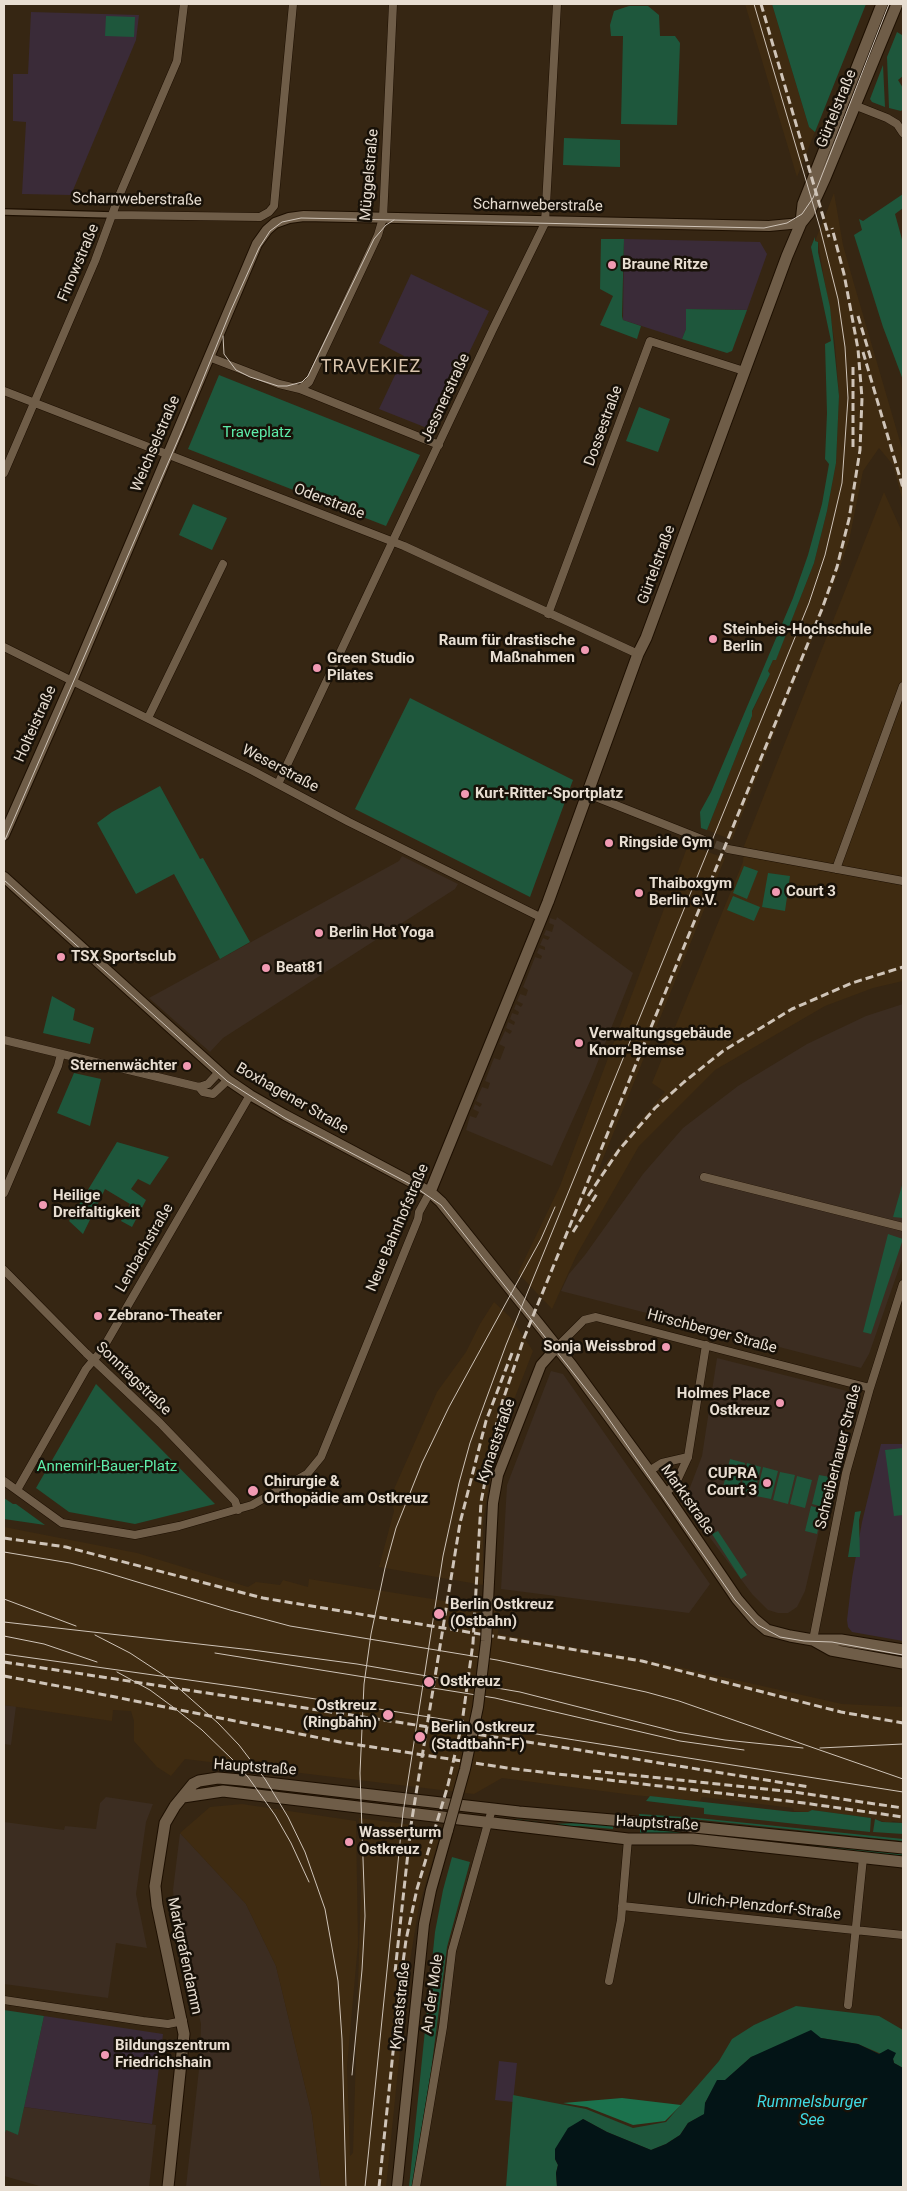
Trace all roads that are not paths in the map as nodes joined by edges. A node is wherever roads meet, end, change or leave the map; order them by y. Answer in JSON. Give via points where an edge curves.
{"nodes":[{"id":1,"x":184,"y":4,"type":"edge"},
{"id":2,"x":293,"y":4,"type":"edge"},
{"id":3,"x":394,"y":4,"type":"edge"},
{"id":4,"x":557,"y":4,"type":"edge"},
{"id":5,"x":882,"y":4,"type":"edge"},
{"id":6,"x":897,"y":4,"type":"edge"},
{"id":7,"x":854,"y":105,"type":"junction"},
{"id":8,"x":900,"y":122,"type":"edge"},
{"id":9,"x":903,"y":133,"type":"edge"},
{"id":10,"x":4,"y":212,"type":"edge"},
{"id":11,"x":113,"y":215,"type":"junction"},
{"id":12,"x":383,"y":218,"type":"junction"},
{"id":13,"x":546,"y":220,"type":"junction"},
{"id":14,"x":275,"y":223,"type":"joint"},
{"id":15,"x":801,"y":223,"type":"junction"},
{"id":16,"x":209,"y":357,"type":"junction"},
{"id":17,"x":744,"y":371,"type":"junction"},
{"id":18,"x":300,"y":388,"type":"junction"},
{"id":19,"x":4,"y":391,"type":"edge"},
{"id":20,"x":34,"y":402,"type":"junction"},
{"id":21,"x":439,"y":445,"type":"junction"},
{"id":22,"x":168,"y":455,"type":"junction"},
{"id":23,"x":4,"y":473,"type":"edge"},
{"id":24,"x":392,"y":542,"type":"junction"},
{"id":25,"x":222,"y":564,"type":"dead end"},
{"id":26,"x":548,"y":614,"type":"junction"},
{"id":27,"x":4,"y":647,"type":"edge"},
{"id":28,"x":638,"y":654,"type":"junction"},
{"id":29,"x":72,"y":681,"type":"junction"},
{"id":30,"x":903,"y":686,"type":"edge"},
{"id":31,"x":148,"y":718,"type":"junction"},
{"id":32,"x":278,"y":784,"type":"junction"},
{"id":33,"x":588,"y":794,"type":"junction"},
{"id":34,"x":4,"y":834,"type":"edge"},
{"id":35,"x":704,"y":840,"type":"tunnel mouth"},
{"id":36,"x":728,"y":849,"type":"tunnel mouth"},
{"id":37,"x":836,"y":869,"type":"junction"},
{"id":38,"x":4,"y":877,"type":"edge"},
{"id":39,"x":903,"y":881,"type":"edge"},
{"id":40,"x":542,"y":918,"type":"junction"},
{"id":41,"x":4,"y":1040,"type":"edge"},
{"id":42,"x":61,"y":1054,"type":"junction"},
{"id":43,"x":219,"y":1072,"type":"junction"},
{"id":44,"x":228,"y":1080,"type":"junction"},
{"id":45,"x":199,"y":1087,"type":"junction"},
{"id":46,"x":250,"y":1095,"type":"junction"},
{"id":47,"x":704,"y":1177,"type":"dead end"},
{"id":48,"x":430,"y":1192,"type":"junction"},
{"id":49,"x":4,"y":1193,"type":"edge"},
{"id":50,"x":903,"y":1227,"type":"edge"},
{"id":51,"x":4,"y":1270,"type":"edge"},
{"id":52,"x":903,"y":1284,"type":"edge"},
{"id":53,"x":706,"y":1345,"type":"junction"},
{"id":54,"x":557,"y":1347,"type":"junction"},
{"id":55,"x":94,"y":1361,"type":"junction"},
{"id":56,"x":870,"y":1388,"type":"junction"},
{"id":57,"x":688,"y":1457,"type":"junction"},
{"id":58,"x":649,"y":1471,"type":"junction"},
{"id":59,"x":4,"y":1481,"type":"edge"},
{"id":60,"x":17,"y":1490,"type":"junction"},
{"id":61,"x":665,"y":1492,"type":"junction"},
{"id":62,"x":238,"y":1510,"type":"junction"},
{"id":63,"x":813,"y":1640,"type":"junction"},
{"id":64,"x":903,"y":1650,"type":"edge"},
{"id":65,"x":903,"y":1663,"type":"edge"},
{"id":66,"x":183,"y":1797,"type":"junction"},
{"id":67,"x":492,"y":1809,"type":"junction"},
{"id":68,"x":630,"y":1822,"type":"junction"},
{"id":69,"x":488,"y":1823,"type":"junction"},
{"id":70,"x":628,"y":1839,"type":"junction"},
{"id":71,"x":903,"y":1848,"type":"edge"},
{"id":72,"x":863,"y":1858,"type":"junction"},
{"id":73,"x":903,"y":1862,"type":"edge"},
{"id":74,"x":622,"y":1906,"type":"junction"},
{"id":75,"x":856,"y":1930,"type":"junction"},
{"id":76,"x":903,"y":1935,"type":"edge"},
{"id":77,"x":609,"y":1981,"type":"dead end"},
{"id":78,"x":4,"y":2000,"type":"edge"},
{"id":79,"x":848,"y":2005,"type":"dead end"},
{"id":80,"x":183,"y":2021,"type":"junction"},
{"id":81,"x":168,"y":2187,"type":"edge"},
{"id":82,"x":397,"y":2187,"type":"edge"},
{"id":83,"x":416,"y":2187,"type":"edge"}],
"edges":[{"from":1,"to":11,"type":"street","name":"Finowstraße","via":[[177,62]]},
{"from":2,"to":11,"type":"street","name":"Scharnweberstraße","via":[[274,206],[269,212],[260,217]]},
{"from":3,"to":12,"type":"street","name":"Müggelstraße"},
{"from":4,"to":13,"type":"street","name":"Jessnerstraße"},
{"from":5,"to":15,"type":"main road","name":"Gürtelstraße","via":[[803,204]]},
{"from":6,"to":7,"type":"main road","name":"Gürtelstraße"},
{"from":7,"to":8,"type":"street"},
{"from":7,"to":15,"type":"main road","name":"Gürtelstraße","via":[[825,178]]},
{"from":8,"to":9,"type":"street"},
{"from":10,"to":11,"type":"street","name":"Scharnweberstraße"},
{"from":11,"to":20,"type":"street","name":"Finowstraße"},
{"from":12,"to":13,"type":"street","name":"Scharnweberstraße"},
{"from":12,"to":14,"type":"street","name":"Scharnweberstraße","via":[[295,217]]},
{"from":12,"to":18,"type":"street","name":"Müggelstraße","via":[[309,382]]},
{"from":13,"to":15,"type":"street","name":"Scharnweberstraße","via":[[769,226]]},
{"from":13,"to":21,"type":"street","name":"Jessnerstraße"},
{"from":14,"to":16,"type":"street","name":"Weichselstraße","via":[[257,244]]},
{"from":15,"to":17,"type":"main road","name":"Gürtelstraße"},
{"from":16,"to":18,"type":"street","via":[[279,384]]},
{"from":16,"to":22,"type":"street","name":"Weichselstraße"},
{"from":17,"to":26,"type":"street","name":"Dossestraße","via":[[650,341]]},
{"from":17,"to":28,"type":"main road","name":"Gürtelstraße"},
{"from":18,"to":21,"type":"street"},
{"from":19,"to":20,"type":"street","name":"Oderstraße"},
{"from":20,"to":22,"type":"street","name":"Oderstraße"},
{"from":20,"to":23,"type":"street","name":"Finowstraße"},
{"from":21,"to":24,"type":"street","name":"Jessnerstraße"},
{"from":22,"to":24,"type":"street","name":"Oderstraße"},
{"from":22,"to":29,"type":"street","name":"Weichselstraße"},
{"from":24,"to":26,"type":"street","name":"Oderstraße"},
{"from":24,"to":32,"type":"street","name":"Jessnerstraße"},
{"from":25,"to":31,"type":"street"},
{"from":26,"to":28,"type":"street","name":"Oderstraße"},
{"from":27,"to":29,"type":"street","name":"Weserstraße"},
{"from":28,"to":33,"type":"main road","name":"Gürtelstraße"},
{"from":29,"to":31,"type":"street","name":"Weserstraße"},
{"from":29,"to":34,"type":"street","name":"Holteistraße"},
{"from":30,"to":37,"type":"street"},
{"from":31,"to":32,"type":"street","name":"Weserstraße"},
{"from":32,"to":40,"type":"street","name":"Weserstraße"},
{"from":33,"to":35,"type":"street"},
{"from":33,"to":40,"type":"main road","name":"Gürtelstraße"},
{"from":36,"to":37,"type":"street"},
{"from":37,"to":39,"type":"street"},
{"from":38,"to":43,"type":"street","name":"Boxhagener Straße"},
{"from":40,"to":48,"type":"main road","name":"Neue Bahnhofstraße"},
{"from":41,"to":42,"type":"street"},
{"from":42,"to":45,"type":"street"},
{"from":42,"to":49,"type":"street"},
{"from":43,"to":44,"type":"street","name":"Boxhagener Straße"},
{"from":43,"to":45,"type":"street","via":[[208,1084]]},
{"from":44,"to":45,"type":"street","via":[[213,1094],[203,1092]]},
{"from":44,"to":46,"type":"street","name":"Boxhagener Straße"},
{"from":46,"to":48,"type":"street","name":"Boxhagener Straße"},
{"from":46,"to":55,"type":"street","name":"Lenbachstraße"},
{"from":47,"to":50,"type":"street"},
{"from":48,"to":54,"type":"main road","name":"Boxhagener Straße"},
{"from":48,"to":62,"type":"street","name":"Neue Bahnhofstraße","via":[[317,1464],[290,1484]]},
{"from":51,"to":55,"type":"street","name":"Sonntagstraße"},
{"from":52,"to":56,"type":"street","name":"Schreiberhauer Straße"},
{"from":53,"to":54,"type":"street","name":"Hirschberger Straße","via":[[608,1319],[588,1317]]},
{"from":53,"to":56,"type":"street","name":"Hirschberger Straße"},
{"from":53,"to":57,"type":"street"},
{"from":54,"to":58,"type":"main road","name":"Marktstraße"},
{"from":54,"to":82,"type":"street","name":"Kynaststraße","bridge":true,"via":[[541,1365],[498,1475],[493,1503],[486,1641],[478,1707],[466,1769],[431,1890],[423,1932]]},
{"from":55,"to":60,"type":"street","name":"Lenbachstraße","via":[[86,1369]]},
{"from":55,"to":62,"type":"street","name":"Sonntagstraße","via":[[235,1500]]},
{"from":56,"to":63,"type":"street","name":"Schreiberhauer Straße","via":[[846,1473]]},
{"from":57,"to":58,"type":"street","via":[[662,1463]]},
{"from":57,"to":61,"type":"street","via":[[676,1485]]},
{"from":58,"to":61,"type":"main road","name":"Marktstraße"},
{"from":59,"to":60,"type":"street","name":"Neue Bahnhofstraße"},
{"from":60,"to":62,"type":"street","name":"Neue Bahnhofstraße","via":[[62,1523],[135,1535]]},
{"from":61,"to":63,"type":"main road","name":"Marktstraße","via":[[750,1616],[774,1633]]},
{"from":63,"to":64,"type":"main road","name":"Marktstraße","via":[[842,1640]]},
{"from":63,"to":65,"type":"main road","name":"Marktstraße","via":[[831,1650]]},
{"from":66,"to":67,"type":"main road","name":"Hauptstraße","via":[[199,1781],[218,1778]]},
{"from":66,"to":69,"type":"main road","name":"Hauptstraße","via":[[224,1791]]},
{"from":66,"to":80,"type":"main road","name":"Markgrafendamm","via":[[163,1829],[155,1892]]},
{"from":67,"to":68,"type":"main road","name":"Hauptstraße"},
{"from":67,"to":69,"type":"street","name":"An der Mole"},
{"from":68,"to":70,"type":"main road"},
{"from":68,"to":71,"type":"main road","name":"Hauptstraße"},
{"from":69,"to":70,"type":"main road","name":"Hauptstraße"},
{"from":69,"to":83,"type":"street","name":"An der Mole","via":[[452,1951],[443,2027]]},
{"from":70,"to":72,"type":"main road","name":"Hauptstraße","via":[[692,1840]]},
{"from":70,"to":74,"type":"street"},
{"from":72,"to":73,"type":"main road","name":"Hauptstraße"},
{"from":72,"to":75,"type":"street"},
{"from":74,"to":75,"type":"street","name":"Ulrich-Plenzdorf-Straße"},
{"from":74,"to":77,"type":"street"},
{"from":75,"to":76,"type":"street","name":"Ulrich-Plenzdorf-Straße"},
{"from":75,"to":79,"type":"street"},
{"from":78,"to":80,"type":"street","via":[[168,2024]]},
{"from":80,"to":81,"type":"main road","name":"Markgrafendamm","via":[[184,2039]]}]}
